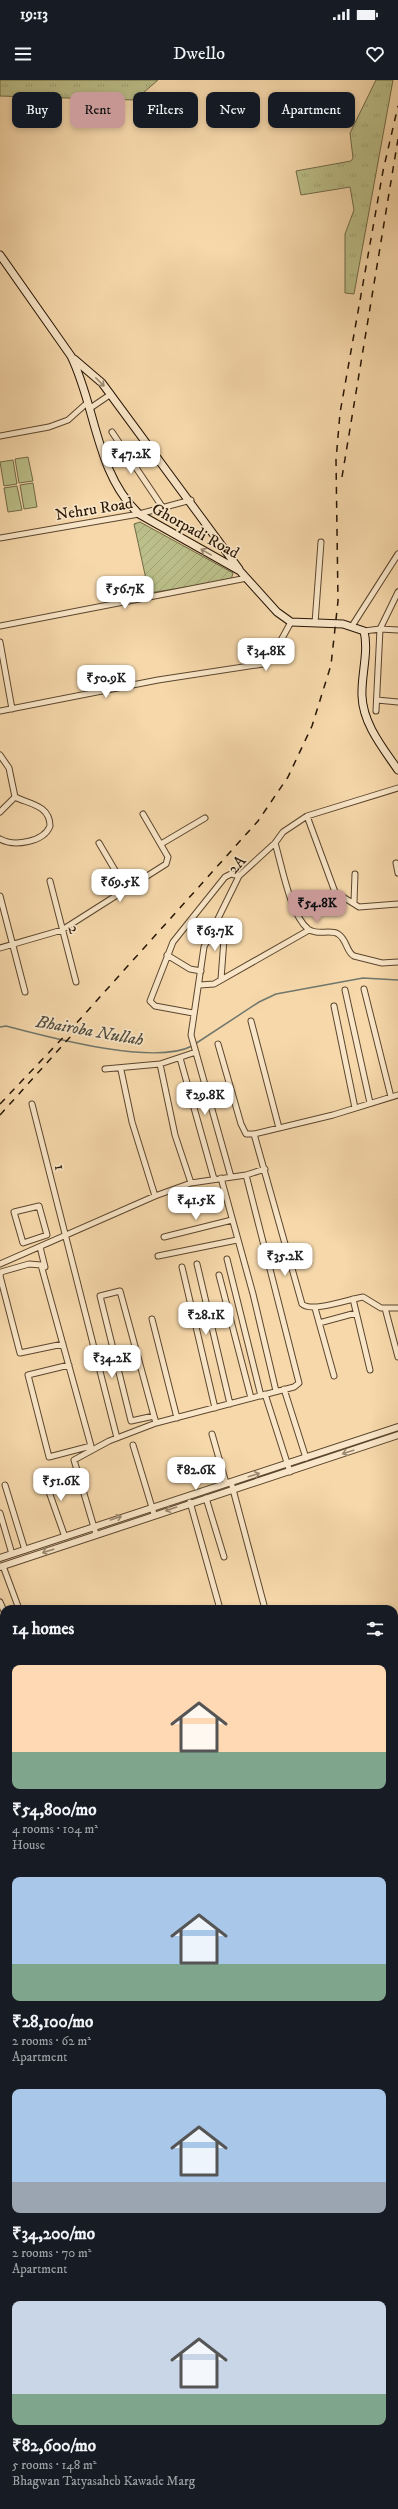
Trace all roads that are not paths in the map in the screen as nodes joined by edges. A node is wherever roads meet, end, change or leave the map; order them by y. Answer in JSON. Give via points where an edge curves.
{"nodes":[{"id":1,"x":0,"y":255,"type":"edge"},
{"id":2,"x":71,"y":356,"type":"junction"},
{"id":3,"x":111,"y":394,"type":"junction"},
{"id":4,"x":88,"y":406,"type":"junction"},
{"id":5,"x":112,"y":432,"type":"dead end"},
{"id":6,"x":0,"y":436,"type":"edge"},
{"id":7,"x":191,"y":500,"type":"junction"},
{"id":8,"x":163,"y":508,"type":"junction"},
{"id":9,"x":139,"y":514,"type":"junction"},
{"id":10,"x":0,"y":538,"type":"edge"},
{"id":11,"x":321,"y":542,"type":"dead end"},
{"id":12,"x":398,"y":554,"type":"edge"},
{"id":13,"x":240,"y":571,"type":"junction"},
{"id":14,"x":247,"y":578,"type":"junction"},
{"id":15,"x":398,"y":592,"type":"edge"},
{"id":16,"x":291,"y":622,"type":"junction"},
{"id":17,"x":315,"y":623,"type":"junction"},
{"id":18,"x":0,"y":626,"type":"edge"},
{"id":19,"x":352,"y":626,"type":"junction"},
{"id":20,"x":380,"y":629,"type":"junction"},
{"id":21,"x":398,"y":630,"type":"edge"},
{"id":22,"x":364,"y":631,"type":"junction"},
{"id":23,"x":0,"y":642,"type":"edge"},
{"id":24,"x":377,"y":700,"type":"junction"},
{"id":25,"x":398,"y":702,"type":"edge"},
{"id":26,"x":12,"y":709,"type":"junction"},
{"id":27,"x":0,"y":711,"type":"edge"},
{"id":28,"x":376,"y":711,"type":"dead end"},
{"id":29,"x":0,"y":755,"type":"edge"},
{"id":30,"x":398,"y":770,"type":"edge"},
{"id":31,"x":398,"y":788,"type":"edge"},
{"id":32,"x":15,"y":797,"type":"junction"},
{"id":33,"x":0,"y":812,"type":"edge"},
{"id":34,"x":143,"y":814,"type":"dead end"},
{"id":35,"x":307,"y":816,"type":"junction"},
{"id":36,"x":205,"y":818,"type":"dead end"},
{"id":37,"x":0,"y":839,"type":"edge"},
{"id":38,"x":99,"y":843,"type":"dead end"},
{"id":39,"x":276,"y":843,"type":"junction"},
{"id":40,"x":161,"y":844,"type":"junction"},
{"id":41,"x":396,"y":863,"type":"dead end"},
{"id":42,"x":398,"y":872,"type":"edge"},
{"id":43,"x":355,"y":874,"type":"dead end"},
{"id":44,"x":239,"y":876,"type":"junction"},
{"id":45,"x":50,"y":881,"type":"dead end"},
{"id":46,"x":126,"y":889,"type":"junction"},
{"id":47,"x":0,"y":896,"type":"edge"},
{"id":48,"x":354,"y":902,"type":"junction"},
{"id":49,"x":398,"y":904,"type":"edge"},
{"id":50,"x":225,"y":926,"type":"dead end"},
{"id":51,"x":62,"y":930,"type":"junction"},
{"id":52,"x":309,"y":930,"type":"junction"},
{"id":53,"x":13,"y":945,"type":"junction"},
{"id":54,"x":0,"y":948,"type":"edge"},
{"id":55,"x":167,"y":955,"type":"junction"},
{"id":56,"x":398,"y":962,"type":"edge"},
{"id":57,"x":201,"y":971,"type":"junction"},
{"id":58,"x":221,"y":979,"type":"junction"},
{"id":59,"x":76,"y":982,"type":"dead end"},
{"id":60,"x":200,"y":985,"type":"junction"},
{"id":61,"x":364,"y":989,"type":"dead end"},
{"id":62,"x":345,"y":990,"type":"dead end"},
{"id":63,"x":25,"y":992,"type":"dead end"},
{"id":64,"x":334,"y":1006,"type":"dead end"},
{"id":65,"x":193,"y":1013,"type":"junction"},
{"id":66,"x":251,"y":1020,"type":"dead end"},
{"id":67,"x":218,"y":1044,"type":"dead end"},
{"id":68,"x":196,"y":1051,"type":"junction"},
{"id":69,"x":180,"y":1058,"type":"junction"},
{"id":70,"x":160,"y":1064,"type":"junction"},
{"id":71,"x":106,"y":1069,"type":"dead end"},
{"id":72,"x":121,"y":1070,"type":"junction"},
{"id":73,"x":398,"y":1095,"type":"edge"},
{"id":74,"x":391,"y":1097,"type":"junction"},
{"id":75,"x":370,"y":1103,"type":"junction"},
{"id":76,"x":32,"y":1104,"type":"dead end"},
{"id":77,"x":355,"y":1108,"type":"junction"},
{"id":78,"x":279,"y":1128,"type":"junction"},
{"id":79,"x":254,"y":1134,"type":"junction"},
{"id":80,"x":265,"y":1168,"type":"junction"},
{"id":81,"x":246,"y":1175,"type":"junction"},
{"id":82,"x":221,"y":1178,"type":"junction"},
{"id":83,"x":231,"y":1178,"type":"junction"},
{"id":84,"x":214,"y":1179,"type":"junction"},
{"id":85,"x":191,"y":1183,"type":"junction"},
{"id":86,"x":155,"y":1196,"type":"junction"},
{"id":87,"x":232,"y":1220,"type":"junction"},
{"id":88,"x":65,"y":1237,"type":"junction"},
{"id":89,"x":164,"y":1237,"type":"dead end"},
{"id":90,"x":237,"y":1240,"type":"junction"},
{"id":91,"x":30,"y":1241,"type":"junction"},
{"id":92,"x":40,"y":1247,"type":"junction"},
{"id":93,"x":33,"y":1250,"type":"junction"},
{"id":94,"x":158,"y":1256,"type":"dead end"},
{"id":95,"x":227,"y":1259,"type":"dead end"},
{"id":96,"x":0,"y":1264,"type":"edge"},
{"id":97,"x":197,"y":1264,"type":"dead end"},
{"id":98,"x":182,"y":1267,"type":"dead end"},
{"id":99,"x":219,"y":1275,"type":"dead end"},
{"id":100,"x":0,"y":1276,"type":"edge"},
{"id":101,"x":353,"y":1299,"type":"junction"},
{"id":102,"x":315,"y":1308,"type":"junction"},
{"id":103,"x":385,"y":1308,"type":"junction"},
{"id":104,"x":398,"y":1308,"type":"edge"},
{"id":105,"x":356,"y":1314,"type":"junction"},
{"id":106,"x":152,"y":1319,"type":"dead end"},
{"id":107,"x":319,"y":1323,"type":"junction"},
{"id":108,"x":63,"y":1344,"type":"junction"},
{"id":109,"x":398,"y":1357,"type":"edge"},
{"id":110,"x":69,"y":1365,"type":"junction"},
{"id":111,"x":370,"y":1370,"type":"dead end"},
{"id":112,"x":334,"y":1376,"type":"dead end"},
{"id":113,"x":284,"y":1389,"type":"junction"},
{"id":114,"x":276,"y":1391,"type":"junction"},
{"id":115,"x":263,"y":1395,"type":"junction"},
{"id":116,"x":251,"y":1398,"type":"junction"},
{"id":117,"x":230,"y":1404,"type":"junction"},
{"id":118,"x":215,"y":1408,"type":"junction"},
{"id":119,"x":154,"y":1416,"type":"junction"},
{"id":120,"x":177,"y":1418,"type":"junction"},
{"id":121,"x":156,"y":1423,"type":"junction"},
{"id":122,"x":398,"y":1427,"type":"edge"},
{"id":123,"x":212,"y":1434,"type":"dead end"},
{"id":124,"x":398,"y":1436,"type":"edge"},
{"id":125,"x":118,"y":1438,"type":"junction"},
{"id":126,"x":360,"y":1440,"type":"junction"},
{"id":127,"x":133,"y":1445,"type":"dead end"},
{"id":128,"x":363,"y":1447,"type":"junction"},
{"id":129,"x":93,"y":1450,"type":"junction"},
{"id":130,"x":72,"y":1451,"type":"junction"},
{"id":131,"x":306,"y":1458,"type":"junction"},
{"id":132,"x":74,"y":1460,"type":"junction"},
{"id":133,"x":288,"y":1465,"type":"junction"},
{"id":134,"x":42,"y":1472,"type":"dead end"},
{"id":135,"x":290,"y":1472,"type":"junction"},
{"id":136,"x":228,"y":1483,"type":"junction"},
{"id":137,"x":5,"y":1485,"type":"dead end"},
{"id":138,"x":233,"y":1490,"type":"junction"},
{"id":139,"x":206,"y":1498,"type":"junction"},
{"id":140,"x":190,"y":1502,"type":"junction"},
{"id":141,"x":152,"y":1507,"type":"junction"},
{"id":142,"x":0,"y":1513,"type":"edge"},
{"id":143,"x":154,"y":1514,"type":"junction"},
{"id":144,"x":94,"y":1526,"type":"junction"},
{"id":145,"x":96,"y":1534,"type":"junction"},
{"id":146,"x":65,"y":1537,"type":"junction"},
{"id":147,"x":25,"y":1550,"type":"junction"},
{"id":148,"x":12,"y":1554,"type":"junction"},
{"id":149,"x":224,"y":1557,"type":"dead end"},
{"id":150,"x":0,"y":1558,"type":"edge"},
{"id":151,"x":1,"y":1566,"type":"edge"},
{"id":152,"x":16,"y":1605,"type":"edge"},
{"id":153,"x":219,"y":1605,"type":"edge"},
{"id":154,"x":264,"y":1605,"type":"edge"}],
"edges":[{"from":1,"to":2,"type":"main road","name":"Ghorpadi Road"},
{"from":2,"to":3,"type":"main road","one_way":true},
{"from":2,"to":4,"type":"main road","name":"Ghorpadi Road"},
{"from":3,"to":4,"type":"street"},
{"from":3,"to":7,"type":"main road"},
{"from":4,"to":6,"type":"street","via":[[68,420]]},
{"from":4,"to":9,"type":"main road","name":"Ghorpadi Road","via":[[116,482],[129,505]]},
{"from":5,"to":8,"type":"street"},
{"from":7,"to":8,"type":"street","name":"Nehru Road"},
{"from":7,"to":13,"type":"main road"},
{"from":8,"to":9,"type":"street","name":"Nehru Road"},
{"from":9,"to":10,"type":"street","name":"Nehru Road"},
{"from":13,"to":9,"type":"main road","name":"Ghorpadi Road","one_way":true},
{"from":11,"to":17,"type":"street"},
{"from":12,"to":19,"type":"street"},
{"from":13,"to":14,"type":"main road","name":"Ghorpadi Road"},
{"from":14,"to":16,"type":"main road","name":"Ghorpadi Road","via":[[277,612]]},
{"from":14,"to":18,"type":"street"},
{"from":15,"to":20,"type":"street"},
{"from":16,"to":17,"type":"main road"},
{"from":16,"to":26,"type":"street","via":[[273,655],[263,664],[158,680]]},
{"from":17,"to":19,"type":"main road"},
{"from":19,"to":22,"type":"main road"},
{"from":20,"to":21,"type":"street"},
{"from":20,"to":22,"type":"street"},
{"from":20,"to":24,"type":"street"},
{"from":22,"to":30,"type":"main road","via":[[366,641],[362,696],[365,716]]},
{"from":23,"to":26,"type":"street"},
{"from":24,"to":25,"type":"street"},
{"from":24,"to":28,"type":"street"},
{"from":26,"to":27,"type":"street"},
{"from":29,"to":32,"type":"street","via":[[9,768]]},
{"from":31,"to":35,"type":"street","name":"2A"},
{"from":32,"to":33,"type":"street"},
{"from":32,"to":37,"type":"street","via":[[41,807],[48,814],[50,826],[44,835],[28,840],[13,843]]},
{"from":34,"to":40,"type":"street"},
{"from":35,"to":39,"type":"street","name":"2A","via":[[283,832]]},
{"from":35,"to":48,"type":"street","via":[[331,884],[341,897]]},
{"from":36,"to":40,"type":"street"},
{"from":38,"to":46,"type":"street"},
{"from":39,"to":44,"type":"street","name":"2A"},
{"from":39,"to":52,"type":"street","via":[[294,903]]},
{"from":40,"to":46,"type":"street","via":[[168,857],[166,864]]},
{"from":41,"to":42,"type":"street"},
{"from":43,"to":48,"type":"street"},
{"from":44,"to":55,"type":"street","via":[[231,874],[225,877],[173,942]]},
{"from":44,"to":57,"type":"street","name":"2A","via":[[204,947]]},
{"from":45,"to":51,"type":"street","name":"2"},
{"from":46,"to":51,"type":"street"},
{"from":47,"to":53,"type":"street"},
{"from":48,"to":49,"type":"street","via":[[362,907]]},
{"from":50,"to":58,"type":"street"},
{"from":51,"to":53,"type":"street"},
{"from":51,"to":59,"type":"street","name":"2"},
{"from":52,"to":56,"type":"street","via":[[336,933],[341,936],[354,956],[382,963]]},
{"from":52,"to":58,"type":"street"},
{"from":53,"to":54,"type":"street"},
{"from":53,"to":63,"type":"street"},
{"from":55,"to":57,"type":"street","via":[[190,969]]},
{"from":55,"to":65,"type":"street","via":[[151,1003]]},
{"from":57,"to":60,"type":"street","name":"2A"},
{"from":58,"to":60,"type":"street","via":[[210,985]]},
{"from":60,"to":65,"type":"street","name":"2A"},
{"from":61,"to":74,"type":"street"},
{"from":62,"to":75,"type":"street"},
{"from":64,"to":77,"type":"street"},
{"from":65,"to":68,"type":"street","name":"2A","via":[[191,1030]]},
{"from":66,"to":78,"type":"street"},
{"from":67,"to":79,"type":"street","via":[[243,1131],[246,1134]]},
{"from":68,"to":69,"type":"street"},
{"from":68,"to":83,"type":"street","name":"2A"},
{"from":69,"to":70,"type":"street"},
{"from":69,"to":84,"type":"street"},
{"from":70,"to":72,"type":"street"},
{"from":70,"to":85,"type":"street","via":[[175,1135]]},
{"from":71,"to":72,"type":"street"},
{"from":72,"to":86,"type":"street","via":[[132,1122]]},
{"from":73,"to":74,"type":"street"},
{"from":74,"to":75,"type":"street"},
{"from":75,"to":77,"type":"street"},
{"from":76,"to":88,"type":"street","name":"1"},
{"from":77,"to":78,"type":"street"},
{"from":78,"to":79,"type":"street"},
{"from":79,"to":80,"type":"street"},
{"from":80,"to":81,"type":"street"},
{"from":80,"to":102,"type":"street","via":[[300,1301],[306,1307]]},
{"from":81,"to":83,"type":"street"},
{"from":81,"to":113,"type":"street","via":[[299,1379],[298,1385]]},
{"from":82,"to":83,"type":"street"},
{"from":82,"to":84,"type":"street"},
{"from":82,"to":87,"type":"street"},
{"from":84,"to":85,"type":"street"},
{"from":85,"to":86,"type":"street"},
{"from":86,"to":88,"type":"street"},
{"from":87,"to":89,"type":"street"},
{"from":87,"to":90,"type":"street"},
{"from":88,"to":92,"type":"street"},
{"from":88,"to":125,"type":"street","name":"1"},
{"from":90,"to":94,"type":"street"},
{"from":90,"to":114,"type":"street"},
{"from":91,"to":91,"type":"street","via":[[23,1243],[14,1212],[39,1206],[47,1235]]},
{"from":91,"to":93,"type":"street"},
{"from":92,"to":93,"type":"street"},
{"from":92,"to":129,"type":"street"},
{"from":93,"to":96,"type":"street"},
{"from":95,"to":115,"type":"street"},
{"from":97,"to":117,"type":"street"},
{"from":98,"to":118,"type":"street"},
{"from":99,"to":116,"type":"street"},
{"from":100,"to":108,"type":"street","via":[[20,1353]]},
{"from":100,"to":108,"type":"street","via":[[1,1272],[30,1264],[41,1265]]},
{"from":101,"to":102,"type":"street"},
{"from":101,"to":103,"type":"street","via":[[363,1297]]},
{"from":101,"to":105,"type":"street"},
{"from":102,"to":107,"type":"street"},
{"from":103,"to":104,"type":"street"},
{"from":103,"to":109,"type":"street"},
{"from":105,"to":107,"type":"street"},
{"from":105,"to":111,"type":"street"},
{"from":106,"to":120,"type":"street"},
{"from":107,"to":112,"type":"street"},
{"from":108,"to":110,"type":"street"},
{"from":110,"to":130,"type":"street","via":[[91,1446]]},
{"from":110,"to":130,"type":"street","via":[[28,1375],[49,1457]]},
{"from":113,"to":114,"type":"street"},
{"from":113,"to":131,"type":"street"},
{"from":114,"to":115,"type":"street"},
{"from":115,"to":116,"type":"street"},
{"from":115,"to":133,"type":"street"},
{"from":116,"to":117,"type":"street"},
{"from":117,"to":118,"type":"street"},
{"from":118,"to":120,"type":"street"},
{"from":119,"to":119,"type":"street","via":[[131,1421],[100,1296],[120,1291]]},
{"from":119,"to":121,"type":"street"},
{"from":120,"to":121,"type":"street"},
{"from":121,"to":125,"type":"street"},
{"from":122,"to":126,"type":"street"},
{"from":123,"to":136,"type":"street"},
{"from":124,"to":128,"type":"street"},
{"from":125,"to":129,"type":"street"},
{"from":126,"to":128,"type":"street"},
{"from":126,"to":131,"type":"street"},
{"from":127,"to":141,"type":"street"},
{"from":128,"to":135,"type":"street","one_way":true},
{"from":129,"to":132,"type":"street"},
{"from":130,"to":132,"type":"street"},
{"from":131,"to":133,"type":"street"},
{"from":132,"to":144,"type":"street"},
{"from":133,"to":135,"type":"street"},
{"from":136,"to":133,"type":"street","one_way":true},
{"from":134,"to":146,"type":"street"},
{"from":135,"to":138,"type":"street"},
{"from":136,"to":138,"type":"street"},
{"from":136,"to":141,"type":"street"},
{"from":137,"to":147,"type":"street"},
{"from":138,"to":139,"type":"street"},
{"from":138,"to":154,"type":"street"},
{"from":139,"to":140,"type":"street"},
{"from":139,"to":149,"type":"street"},
{"from":140,"to":143,"type":"street","one_way":true},
{"from":140,"to":153,"type":"street"},
{"from":141,"to":143,"type":"street"},
{"from":144,"to":141,"type":"street","one_way":true},
{"from":142,"to":148,"type":"street"},
{"from":143,"to":145,"type":"street"},
{"from":144,"to":145,"type":"street"},
{"from":144,"to":146,"type":"street"},
{"from":145,"to":151,"type":"street","one_way":true},
{"from":146,"to":147,"type":"street"},
{"from":147,"to":148,"type":"street"},
{"from":148,"to":150,"type":"street"},
{"from":151,"to":152,"type":"street"}]}
